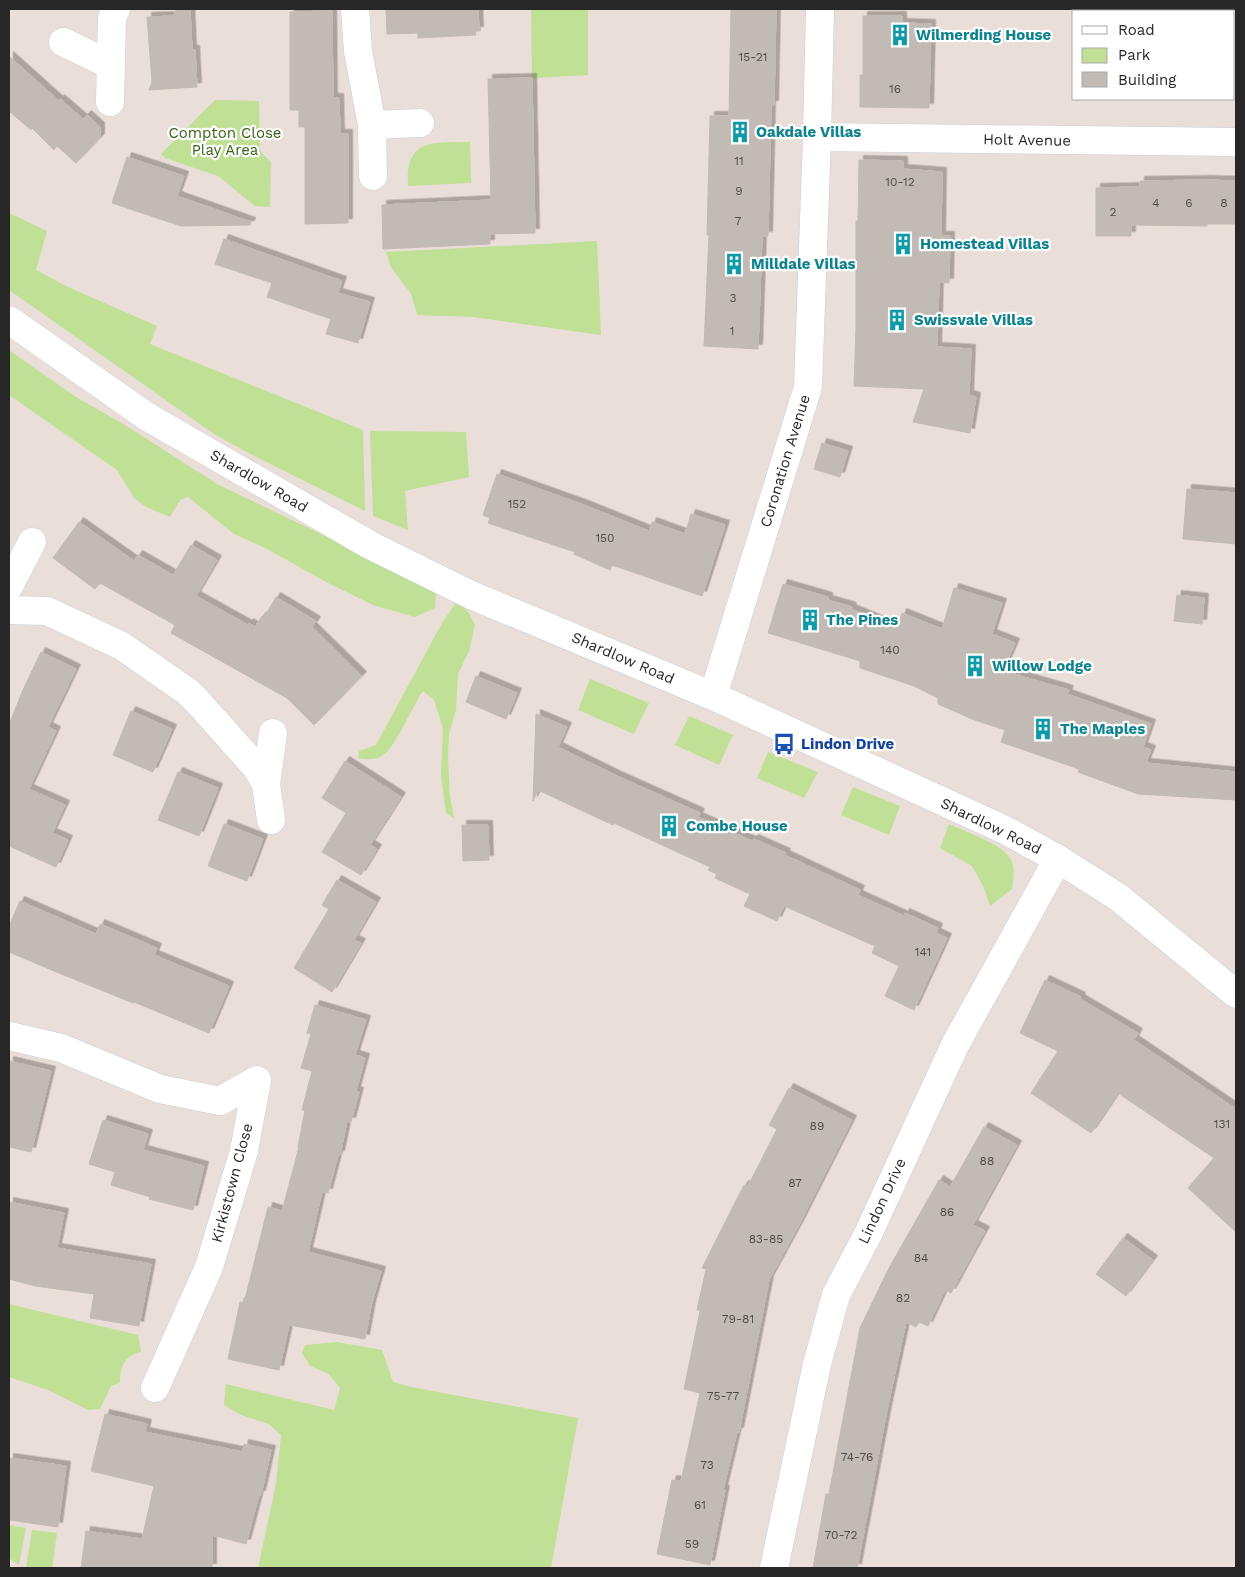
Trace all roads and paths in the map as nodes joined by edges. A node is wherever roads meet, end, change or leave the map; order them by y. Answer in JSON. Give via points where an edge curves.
{"nodes":[{"id":1,"x":116,"y":9,"type":"edge"},
{"id":2,"x":355,"y":9,"type":"edge"},
{"id":3,"x":820,"y":9,"type":"edge"},
{"id":4,"x":63,"y":42,"type":"dead end"},
{"id":5,"x":111,"y":64,"type":"junction"},
{"id":6,"x":110,"y":102,"type":"dead end"},
{"id":7,"x":420,"y":123,"type":"dead end"},
{"id":8,"x":372,"y":125,"type":"junction"},
{"id":9,"x":817,"y":137,"type":"junction"},
{"id":10,"x":1236,"y":142,"type":"edge"},
{"id":11,"x":373,"y":176,"type":"dead end"},
{"id":12,"x":9,"y":320,"type":"edge"},
{"id":13,"x":32,"y":542,"type":"dead end"},
{"id":14,"x":9,"y":586,"type":"edge"},
{"id":15,"x":9,"y":610,"type":"edge"},
{"id":16,"x":714,"y":696,"type":"junction"},
{"id":17,"x":273,"y":733,"type":"dead end"},
{"id":18,"x":266,"y":784,"type":"junction"},
{"id":19,"x":271,"y":820,"type":"dead end"},
{"id":20,"x":1058,"y":859,"type":"junction"},
{"id":21,"x":1236,"y":994,"type":"edge"},
{"id":22,"x":9,"y":1036,"type":"edge"},
{"id":23,"x":154,"y":1388,"type":"dead end"},
{"id":24,"x":774,"y":1568,"type":"edge"}],
"edges":[{"from":1,"to":5,"type":"street","via":[[112,18]]},
{"from":2,"to":8,"type":"street","via":[[358,51]]},
{"from":3,"to":9,"type":"street","name":"Coronation Avenue"},
{"from":4,"to":5,"type":"street"},
{"from":5,"to":6,"type":"street"},
{"from":7,"to":8,"type":"street"},
{"from":8,"to":11,"type":"street"},
{"from":9,"to":10,"type":"street","name":"Holt Avenue"},
{"from":9,"to":16,"type":"street","name":"Coronation Avenue","via":[[808,387]]},
{"from":12,"to":16,"type":"street","name":"Shardlow Road","via":[[146,416],[370,545],[471,595]]},
{"from":13,"to":14,"type":"street"},
{"from":15,"to":18,"type":"street","via":[[47,611],[134,654],[188,692],[256,767]]},
{"from":16,"to":20,"type":"street","name":"Shardlow Road","via":[[1005,830]]},
{"from":17,"to":18,"type":"street"},
{"from":18,"to":19,"type":"street"},
{"from":20,"to":21,"type":"street","name":"Shardlow Road","via":[[1118,897]]},
{"from":20,"to":24,"type":"street","name":"Lindon Drive","via":[[955,1045],[869,1232],[836,1295]]},
{"from":22,"to":23,"type":"street","name":"Kirkistown Close","via":[[61,1048],[160,1088],[220,1101],[257,1080],[244,1151],[208,1267]]}]}
